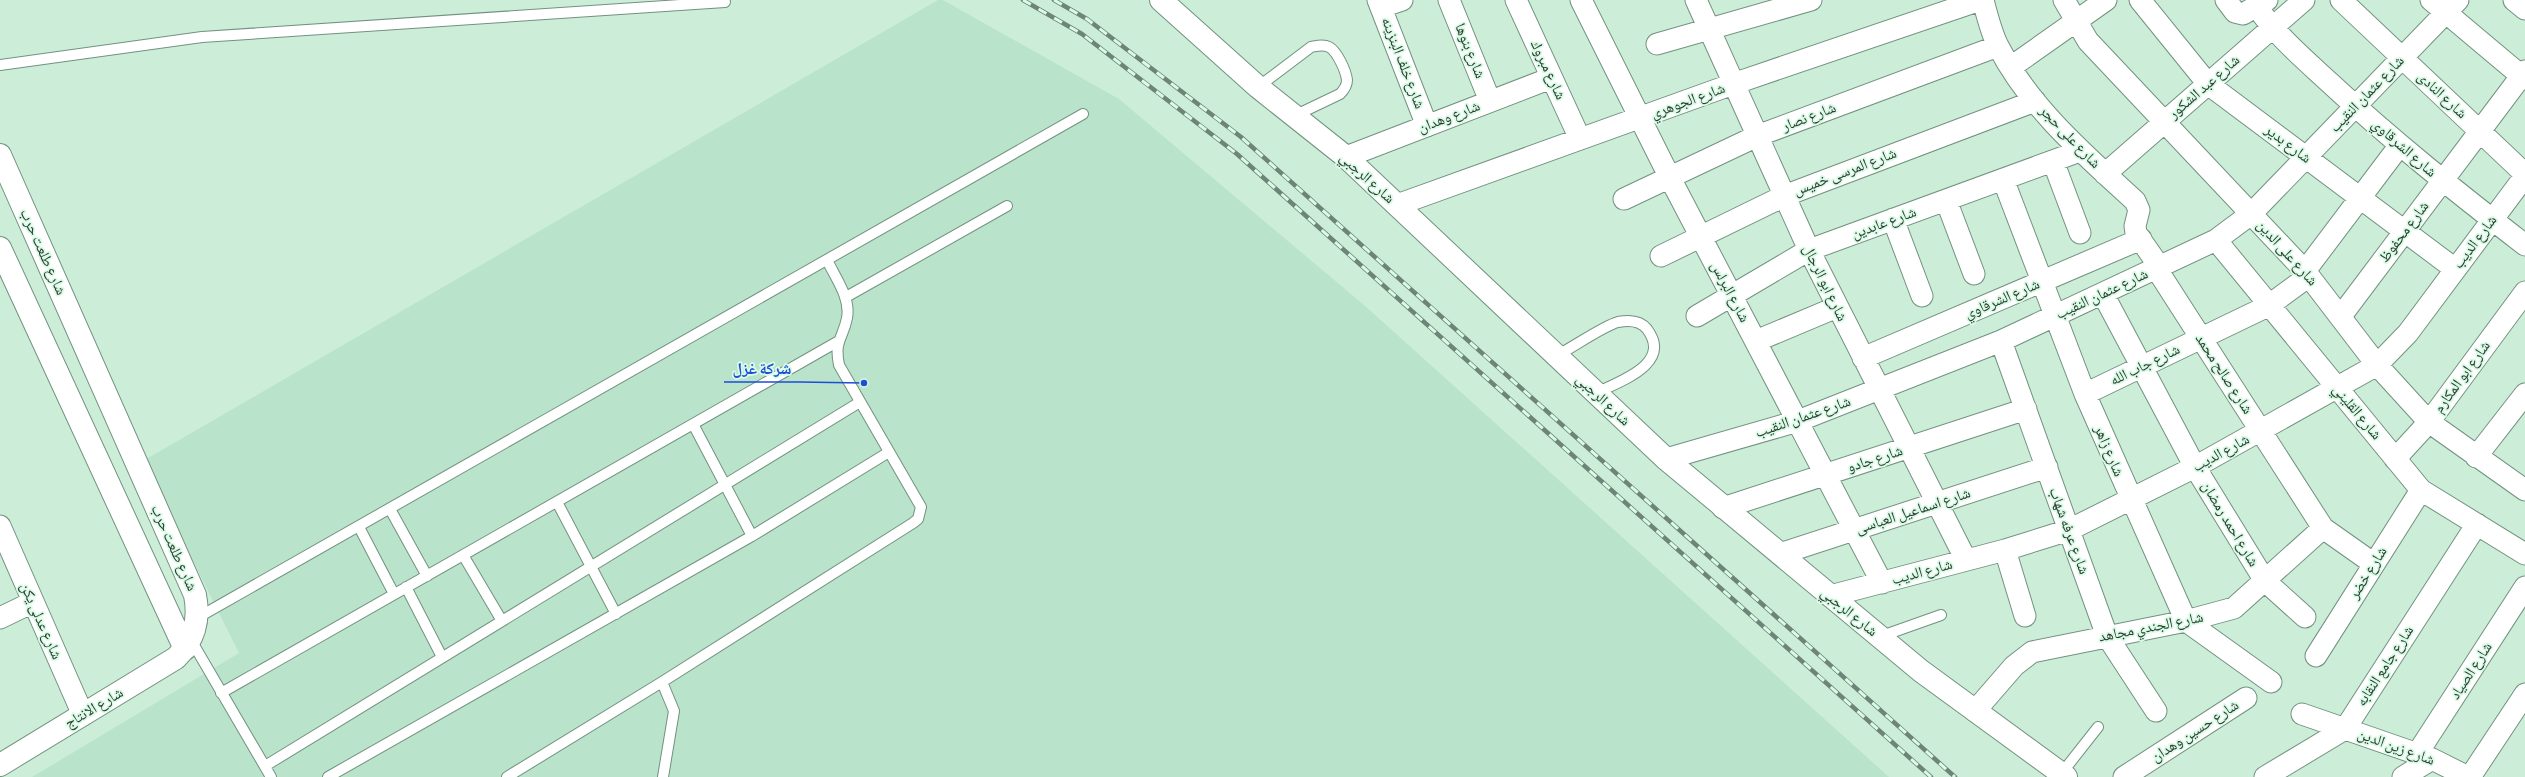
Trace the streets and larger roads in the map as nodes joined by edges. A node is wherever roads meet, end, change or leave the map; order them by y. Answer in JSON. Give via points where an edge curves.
{"nodes":[{"id":1,"x":1161,"y":0,"type":"edge"},
{"id":2,"x":1402,"y":0,"type":"edge"},
{"id":3,"x":1449,"y":0,"type":"edge"},
{"id":4,"x":1516,"y":0,"type":"edge"},
{"id":5,"x":1581,"y":0,"type":"edge"},
{"id":6,"x":1696,"y":0,"type":"edge"},
{"id":7,"x":1811,"y":0,"type":"edge"},
{"id":8,"x":1980,"y":0,"type":"edge"},
{"id":9,"x":1983,"y":0,"type":"edge"},
{"id":10,"x":2064,"y":0,"type":"edge"},
{"id":11,"x":2106,"y":0,"type":"edge"},
{"id":12,"x":2140,"y":0,"type":"edge"},
{"id":13,"x":2226,"y":0,"type":"edge"},
{"id":14,"x":2304,"y":0,"type":"edge"},
{"id":15,"x":2341,"y":0,"type":"edge"},
{"id":16,"x":2514,"y":0,"type":"edge"},
{"id":17,"x":1379,"y":4,"type":"edge"},
{"id":18,"x":2262,"y":4,"type":"edge"},
{"id":19,"x":2445,"y":4,"type":"edge"},
{"id":20,"x":2525,"y":9,"type":"edge"},
{"id":21,"x":2076,"y":21,"type":"junction"},
{"id":22,"x":2271,"y":28,"type":"junction"},
{"id":23,"x":1708,"y":30,"type":"junction"},
{"id":24,"x":1657,"y":44,"type":"dead end"},
{"id":25,"x":1998,"y":46,"type":"junction"},
{"id":26,"x":2402,"y":58,"type":"junction"},
{"id":27,"x":2011,"y":67,"type":"junction"},
{"id":28,"x":2524,"y":75,"type":"edge"},
{"id":29,"x":1552,"y":78,"type":"junction"},
{"id":30,"x":1733,"y":84,"type":"junction"},
{"id":31,"x":2208,"y":84,"type":"junction"},
{"id":32,"x":1490,"y":101,"type":"junction"},
{"id":33,"x":2035,"y":101,"type":"junction"},
{"id":34,"x":2355,"y":106,"type":"junction"},
{"id":35,"x":1641,"y":118,"type":"junction"},
{"id":36,"x":2164,"y":122,"type":"junction"},
{"id":37,"x":1427,"y":126,"type":"junction"},
{"id":38,"x":2480,"y":131,"type":"junction"},
{"id":39,"x":1757,"y":136,"type":"junction"},
{"id":40,"x":1580,"y":140,"type":"junction"},
{"id":41,"x":2400,"y":145,"type":"junction"},
{"id":42,"x":2080,"y":151,"type":"junction"},
{"id":43,"x":1346,"y":157,"type":"junction"},
{"id":44,"x":2306,"y":157,"type":"junction"},
{"id":45,"x":1,"y":161,"type":"edge"},
{"id":46,"x":2052,"y":161,"type":"junction"},
{"id":47,"x":2105,"y":174,"type":"junction"},
{"id":48,"x":2525,"y":175,"type":"edge"},
{"id":49,"x":1670,"y":178,"type":"junction"},
{"id":50,"x":2003,"y":179,"type":"junction"},
{"id":51,"x":2442,"y":181,"type":"junction"},
{"id":52,"x":1784,"y":196,"type":"junction"},
{"id":53,"x":2360,"y":198,"type":"junction"},
{"id":54,"x":1624,"y":199,"type":"dead end"},
{"id":55,"x":1946,"y":200,"type":"junction"},
{"id":56,"x":1397,"y":205,"type":"junction"},
{"id":57,"x":2251,"y":214,"type":"junction"},
{"id":58,"x":1893,"y":219,"type":"junction"},
{"id":59,"x":2492,"y":220,"type":"junction"},
{"id":60,"x":2405,"y":231,"type":"junction"},
{"id":61,"x":2080,"y":233,"type":"dead end"},
{"id":62,"x":1700,"y":237,"type":"junction"},
{"id":63,"x":2141,"y":239,"type":"junction"},
{"id":64,"x":2216,"y":240,"type":"junction"},
{"id":65,"x":2525,"y":245,"type":"edge"},
{"id":66,"x":0,"y":248,"type":"edge"},
{"id":67,"x":1809,"y":250,"type":"junction"},
{"id":68,"x":1661,"y":256,"type":"dead end"},
{"id":69,"x":2158,"y":267,"type":"junction"},
{"id":70,"x":2455,"y":269,"type":"junction"},
{"id":71,"x":1974,"y":274,"type":"dead end"},
{"id":72,"x":2307,"y":274,"type":"junction"},
{"id":73,"x":2042,"y":282,"type":"junction"},
{"id":74,"x":2525,"y":292,"type":"edge"},
{"id":75,"x":2103,"y":294,"type":"junction"},
{"id":76,"x":1922,"y":296,"type":"dead end"},
{"id":77,"x":1732,"y":297,"type":"junction"},
{"id":78,"x":2268,"y":306,"type":"junction"},
{"id":79,"x":1837,"y":307,"type":"junction"},
{"id":80,"x":1697,"y":316,"type":"dead end"},
{"id":81,"x":2055,"y":316,"type":"junction"},
{"id":82,"x":2341,"y":316,"type":"junction"},
{"id":83,"x":2201,"y":338,"type":"junction"},
{"id":84,"x":2001,"y":341,"type":"junction"},
{"id":85,"x":1756,"y":342,"type":"junction"},
{"id":86,"x":1863,"y":358,"type":"junction"},
{"id":87,"x":2377,"y":365,"type":"junction"},
{"id":88,"x":2142,"y":367,"type":"junction"},
{"id":89,"x":2336,"y":388,"type":"junction"},
{"id":90,"x":1879,"y":390,"type":"junction"},
{"id":91,"x":2085,"y":394,"type":"junction"},
{"id":92,"x":2525,"y":394,"type":"edge"},
{"id":93,"x":2026,"y":409,"type":"junction"},
{"id":94,"x":1798,"y":421,"type":"junction"},
{"id":95,"x":2429,"y":422,"type":"junction"},
{"id":96,"x":2260,"y":431,"type":"junction"},
{"id":97,"x":1909,"y":448,"type":"junction"},
{"id":98,"x":2476,"y":457,"type":"junction"},
{"id":99,"x":1666,"y":459,"type":"junction"},
{"id":100,"x":2395,"y":459,"type":"junction"},
{"id":101,"x":2047,"y":467,"type":"junction"},
{"id":102,"x":2195,"y":467,"type":"junction"},
{"id":103,"x":1826,"y":475,"type":"junction"},
{"id":104,"x":2421,"y":490,"type":"junction"},
{"id":105,"x":2525,"y":490,"type":"edge"},
{"id":106,"x":2130,"y":500,"type":"junction"},
{"id":107,"x":1937,"y":503,"type":"junction"},
{"id":108,"x":1723,"y":508,"type":"junction"},
{"id":109,"x":2477,"y":524,"type":"junction"},
{"id":110,"x":0,"y":526,"type":"edge"},
{"id":111,"x":2323,"y":528,"type":"junction"},
{"id":112,"x":1855,"y":530,"type":"junction"},
{"id":113,"x":2069,"y":530,"type":"junction"},
{"id":114,"x":2006,"y":550,"type":"junction"},
{"id":115,"x":1780,"y":554,"type":"junction"},
{"id":116,"x":2525,"y":554,"type":"edge"},
{"id":117,"x":1966,"y":560,"type":"junction"},
{"id":118,"x":2374,"y":564,"type":"junction"},
{"id":119,"x":2265,"y":581,"type":"junction"},
{"id":120,"x":1882,"y":583,"type":"junction"},
{"id":121,"x":2525,"y":587,"type":"edge"},
{"id":122,"x":1830,"y":596,"type":"junction"},
{"id":123,"x":33,"y":602,"type":"junction"},
{"id":124,"x":2025,"y":616,"type":"dead end"},
{"id":125,"x":2304,"y":617,"type":"dead end"},
{"id":126,"x":0,"y":618,"type":"edge"},
{"id":127,"x":2186,"y":621,"type":"junction"},
{"id":128,"x":2107,"y":636,"type":"junction"},
{"id":129,"x":188,"y":644,"type":"junction"},
{"id":130,"x":2316,"y":656,"type":"dead end"},
{"id":131,"x":2271,"y":682,"type":"dead end"},
{"id":132,"x":2525,"y":694,"type":"edge"},
{"id":133,"x":2246,"y":698,"type":"dead end"},
{"id":134,"x":1974,"y":711,"type":"junction"},
{"id":135,"x":2156,"y":711,"type":"dead end"},
{"id":136,"x":2302,"y":714,"type":"dead end"},
{"id":137,"x":83,"y":715,"type":"junction"},
{"id":138,"x":2345,"y":729,"type":"junction"},
{"id":139,"x":2425,"y":757,"type":"junction"},
{"id":140,"x":0,"y":765,"type":"edge"},
{"id":141,"x":2063,"y":775,"type":"edge"},
{"id":142,"x":2124,"y":777,"type":"edge"},
{"id":143,"x":2265,"y":777,"type":"edge"},
{"id":144,"x":2403,"y":777,"type":"edge"},
{"id":145,"x":2469,"y":777,"type":"edge"}],
"edges":[{"from":1,"to":43,"type":"main road","name":"شارع الرجبي","via":[[1258,87]]},
{"from":2,"to":17,"type":"street"},
{"from":3,"to":32,"type":"street","name":"شارع بنوها"},
{"from":4,"to":29,"type":"street","name":"شارع مبروك"},
{"from":5,"to":35,"type":"street","name":"شارع البرلس"},
{"from":6,"to":23,"type":"street","name":"شارع ابو الرجال"},
{"from":7,"to":23,"type":"street"},
{"from":8,"to":30,"type":"street","name":"شارع الجوهري"},
{"from":9,"to":25,"type":"street","name":"شارع على حجر"},
{"from":10,"to":21,"type":"street","name":"شارع على الدين"},
{"from":11,"to":21,"type":"street"},
{"from":12,"to":31,"type":"street","name":"شارع بدير"},
{"from":13,"to":18,"type":"street","via":[[2235,12],[2242,14]]},
{"from":14,"to":22,"type":"street","name":"شارع عبد الشكور"},
{"from":15,"to":26,"type":"street","name":"شارع النادى"},
{"from":16,"to":20,"type":"street"},
{"from":17,"to":37,"type":"street","name":"شارع خلف البنزينه"},
{"from":18,"to":22,"type":"street","name":"شارع الشرقاوي"},
{"from":19,"to":26,"type":"street","name":"شارع عثمان النقيب"},
{"from":19,"to":28,"type":"street"},
{"from":21,"to":27,"type":"street"},
{"from":21,"to":36,"type":"street","name":"شارع على الدين","via":[[2088,41]]},
{"from":22,"to":31,"type":"street","name":"شارع عبد الشكور"},
{"from":22,"to":34,"type":"street","name":"شارع الشرقاوي"},
{"from":23,"to":24,"type":"street"},
{"from":23,"to":30,"type":"street","name":"شارع ابو الرجال"},
{"from":25,"to":27,"type":"street","name":"شارع على حجر"},
{"from":25,"to":39,"type":"street","name":"شارع نصار"},
{"from":26,"to":34,"type":"street","name":"شارع عثمان النقيب"},
{"from":26,"to":38,"type":"street","name":"شارع النادى"},
{"from":27,"to":33,"type":"street","name":"شارع على حجر"},
{"from":28,"to":38,"type":"street","name":"شارع محفوظ"},
{"from":29,"to":32,"type":"street","name":"شارع وهدان"},
{"from":29,"to":40,"type":"street","name":"شارع مبروك"},
{"from":30,"to":35,"type":"street","name":"شارع الجوهري"},
{"from":30,"to":39,"type":"street","name":"شارع ابو الرجال"},
{"from":31,"to":36,"type":"street","name":"شارع عبد الشكور"},
{"from":31,"to":44,"type":"street","name":"شارع بدير"},
{"from":32,"to":37,"type":"street","name":"شارع وهدان"},
{"from":33,"to":42,"type":"street","name":"شارع على حجر"},
{"from":33,"to":52,"type":"street","name":"شارع المرسى خميس"},
{"from":34,"to":41,"type":"street","name":"شارع الشرقاوي"},
{"from":34,"to":44,"type":"street","name":"شارع عثمان النقيب"},
{"from":35,"to":40,"type":"street","name":"شارع الجوهري"},
{"from":35,"to":49,"type":"street","name":"شارع البرلس"},
{"from":36,"to":47,"type":"street","name":"شارع عبد الشكور"},
{"from":36,"to":57,"type":"street","name":"شارع على الدين"},
{"from":37,"to":43,"type":"street","name":"شارع وهدان"},
{"from":38,"to":48,"type":"street","name":"شارع النادى"},
{"from":38,"to":51,"type":"street","name":"شارع محفوظ"},
{"from":39,"to":49,"type":"street","name":"شارع نصار"},
{"from":39,"to":52,"type":"street","name":"شارع ابو الرجال"},
{"from":40,"to":56,"type":"street","name":"شارع الجوهري"},
{"from":41,"to":51,"type":"street","name":"شارع الشرقاوي"},
{"from":41,"to":53,"type":"street","name":"شارع جاب الله"},
{"from":42,"to":46,"type":"street","name":"شارع عابدين"},
{"from":42,"to":47,"type":"street","name":"شارع على حجر"},
{"from":43,"to":56,"type":"main road","name":"شارع الرجبي"},
{"from":44,"to":53,"type":"street","name":"شارع بدير"},
{"from":44,"to":57,"type":"street","name":"شارع عثمان النقيب"},
{"from":45,"to":129,"type":"main road","name":"شارع طلعت حرب","via":[[195,595],[197,618]]},
{"from":46,"to":50,"type":"street","name":"شارع عابدين"},
{"from":46,"to":61,"type":"street"},
{"from":47,"to":63,"type":"street","name":"شارع على حجر","via":[[2135,201],[2139,210],[2136,233]]},
{"from":48,"to":59,"type":"street","name":"شارع الديب"},
{"from":49,"to":54,"type":"street","name":"شارع نصار"},
{"from":49,"to":62,"type":"street","name":"شارع البرلس"},
{"from":50,"to":55,"type":"street","name":"شارع عابدين"},
{"from":50,"to":73,"type":"street","name":"شارع زاهر"},
{"from":51,"to":59,"type":"street","name":"شارع الشرقاوي"},
{"from":51,"to":60,"type":"street","name":"شارع محفوظ"},
{"from":52,"to":62,"type":"street","name":"شارع المرسى خميس"},
{"from":52,"to":67,"type":"street","name":"شارع ابو الرجال"},
{"from":53,"to":60,"type":"street","name":"شارع بدير"},
{"from":53,"to":72,"type":"street","name":"شارع جاب الله"},
{"from":55,"to":58,"type":"street","name":"شارع عابدين"},
{"from":55,"to":71,"type":"street"},
{"from":56,"to":99,"type":"main road","name":"شارع الرجبي"},
{"from":57,"to":64,"type":"street","name":"شارع عثمان النقيب"},
{"from":57,"to":72,"type":"street","name":"شارع على الدين"},
{"from":58,"to":67,"type":"street","name":"شارع عابدين"},
{"from":58,"to":76,"type":"street"},
{"from":59,"to":65,"type":"street","name":"شارع الشرقاوي"},
{"from":59,"to":70,"type":"street","name":"شارع الديب"},
{"from":60,"to":70,"type":"street","name":"شارع بدير"},
{"from":60,"to":82,"type":"street","name":"شارع محفوظ"},
{"from":62,"to":68,"type":"street","name":"شارع المرسى خميس"},
{"from":62,"to":77,"type":"street","name":"شارع البرلس"},
{"from":63,"to":69,"type":"street","name":"شارع على حجر"},
{"from":63,"to":73,"type":"street","name":"شارع الشرقاوي"},
{"from":64,"to":69,"type":"street","name":"شارع عثمان النقيب"},
{"from":64,"to":78,"type":"street","name":"شارع القليني"},
{"from":66,"to":129,"type":"main road"},
{"from":67,"to":77,"type":"street","name":"شارع عابدين"},
{"from":67,"to":79,"type":"street","name":"شارع ابو الرجال"},
{"from":69,"to":75,"type":"street","name":"شارع عثمان النقيب"},
{"from":69,"to":83,"type":"street","name":"شارع صالح محمد"},
{"from":70,"to":87,"type":"street","name":"شارع الديب","via":[[2408,332]]},
{"from":72,"to":78,"type":"street","name":"شارع جاب الله"},
{"from":72,"to":82,"type":"street","name":"شارع على الدين"},
{"from":73,"to":81,"type":"street","name":"شارع زاهر"},
{"from":73,"to":86,"type":"street","name":"شارع الشرقاوي"},
{"from":74,"to":95,"type":"street","name":"شارع ابو المكارم"},
{"from":75,"to":81,"type":"street","name":"شارع عثمان النقيب"},
{"from":75,"to":88,"type":"street","name":"شارع احمد رمضان"},
{"from":77,"to":80,"type":"street","name":"شارع عابدين"},
{"from":77,"to":85,"type":"street","name":"شارع البرلس"},
{"from":78,"to":83,"type":"street","name":"شارع جاب الله"},
{"from":78,"to":89,"type":"street","name":"شارع القليني"},
{"from":79,"to":85,"type":"street"},
{"from":79,"to":86,"type":"street","name":"شارع ابو الرجال"},
{"from":81,"to":84,"type":"street","name":"شارع عثمان النقيب"},
{"from":81,"to":91,"type":"street","name":"شارع زاهر"},
{"from":82,"to":87,"type":"street","name":"شارع على الدين"},
{"from":83,"to":88,"type":"street","name":"شارع جاب الله"},
{"from":83,"to":96,"type":"street","name":"شارع صالح محمد"},
{"from":84,"to":90,"type":"street","name":"شارع عثمان النقيب"},
{"from":84,"to":93,"type":"street","name":"شارع عرفه شهاب"},
{"from":85,"to":94,"type":"street","name":"شارع البرلس"},
{"from":86,"to":90,"type":"street","name":"شارع ابو الرجال"},
{"from":87,"to":89,"type":"street","name":"شارع الديب"},
{"from":87,"to":95,"type":"street","name":"شارع على الدين"},
{"from":88,"to":91,"type":"street","name":"شارع جاب الله"},
{"from":88,"to":102,"type":"street","name":"شارع احمد رمضان"},
{"from":89,"to":96,"type":"street","name":"شارع الديب"},
{"from":89,"to":100,"type":"street","name":"شارع القليني"},
{"from":90,"to":94,"type":"street","name":"شارع عثمان النقيب"},
{"from":90,"to":97,"type":"street","name":"شارع ابو الرجال"},
{"from":91,"to":106,"type":"street","name":"شارع زاهر"},
{"from":92,"to":98,"type":"street"},
{"from":93,"to":97,"type":"street","name":"شارع جادو"},
{"from":93,"to":101,"type":"street","name":"شارع عرفه شهاب"},
{"from":94,"to":99,"type":"street","name":"شارع عثمان النقيب"},
{"from":94,"to":103,"type":"street","name":"شارع البرلس"},
{"from":95,"to":98,"type":"street","name":"شارع على الدين"},
{"from":95,"to":100,"type":"street","name":"شارع ابو المكارم"},
{"from":96,"to":102,"type":"street","name":"شارع الديب"},
{"from":96,"to":111,"type":"street","name":"شارع صالح محمد"},
{"from":97,"to":103,"type":"street","name":"شارع جادو"},
{"from":97,"to":107,"type":"street","name":"شارع ابو الرجال"},
{"from":98,"to":105,"type":"street","name":"شارع على الدين"},
{"from":99,"to":108,"type":"main road","name":"شارع الرجبي"},
{"from":100,"to":104,"type":"street","name":"شارع القليني"},
{"from":101,"to":107,"type":"street","name":"شارع اسماعيل العباسى"},
{"from":101,"to":113,"type":"street","name":"شارع عرفه شهاب"},
{"from":102,"to":106,"type":"street","name":"شارع الديب"},
{"from":102,"to":119,"type":"street","name":"شارع احمد رمضان"},
{"from":103,"to":108,"type":"street","name":"شارع جادو"},
{"from":103,"to":112,"type":"street","name":"شارع البرلس"},
{"from":104,"to":109,"type":"street","name":"شارع القليني"},
{"from":104,"to":118,"type":"street","name":"شارع خضر"},
{"from":106,"to":113,"type":"street","name":"شارع الديب"},
{"from":106,"to":127,"type":"street","name":"شارع زاهر"},
{"from":107,"to":112,"type":"street","name":"شارع اسماعيل العباسى"},
{"from":107,"to":117,"type":"street","name":"شارع ابو الرجال"},
{"from":108,"to":115,"type":"main road","name":"شارع الرجبي"},
{"from":109,"to":116,"type":"street","name":"شارع القليني"},
{"from":109,"to":138,"type":"street","name":"شارع جامع النقابه"},
{"from":110,"to":123,"type":"street","name":"شارع عدلى يكن"},
{"from":111,"to":118,"type":"street","name":"شارع صالح محمد"},
{"from":111,"to":119,"type":"street","name":"شارع الجندي مجاهد"},
{"from":112,"to":115,"type":"street","name":"شارع اسماعيل العباسى"},
{"from":112,"to":120,"type":"street","name":"شارع البرلس"},
{"from":113,"to":114,"type":"street","name":"شارع الديب"},
{"from":113,"to":128,"type":"street","name":"شارع عرفه شهاب"},
{"from":114,"to":117,"type":"street","name":"شارع الديب"},
{"from":114,"to":124,"type":"street"},
{"from":115,"to":122,"type":"main road","name":"شارع الرجبي"},
{"from":117,"to":120,"type":"street","name":"شارع الديب"},
{"from":118,"to":130,"type":"street","name":"شارع خضر"},
{"from":119,"to":125,"type":"street","name":"شارع احمد رمضان"},
{"from":119,"to":127,"type":"street","name":"شارع الجندي مجاهد","via":[[2234,608]]},
{"from":120,"to":122,"type":"street","name":"شارع الديب"},
{"from":121,"to":139,"type":"street","name":"شارع الصياد"},
{"from":122,"to":134,"type":"main road","name":"شارع الرجبي"},
{"from":123,"to":126,"type":"street"},
{"from":123,"to":137,"type":"street","name":"شارع عدلى يكن"},
{"from":127,"to":128,"type":"street","name":"شارع الجندي مجاهد"},
{"from":127,"to":131,"type":"street","name":"شارع زاهر"},
{"from":128,"to":134,"type":"street","name":"شارع الجندي مجاهد","via":[[2032,652],[2014,666]]},
{"from":128,"to":135,"type":"street","name":"شارع عرفه شهاب"},
{"from":129,"to":137,"type":"main road","name":"شارع الانتاج","via":[[176,658]]},
{"from":132,"to":145,"type":"street"},
{"from":133,"to":142,"type":"street","name":"شارع حسين وهدان"},
{"from":134,"to":141,"type":"main road","name":"شارع الرجبي"},
{"from":136,"to":138,"type":"street","name":"شارع زين الدين"},
{"from":137,"to":140,"type":"main road","name":"شارع الانتاج"},
{"from":138,"to":139,"type":"street","name":"شارع زين الدين"},
{"from":138,"to":143,"type":"street","name":"شارع جامع النقابه"},
{"from":139,"to":144,"type":"street"},
{"from":139,"to":145,"type":"street","name":"شارع زين الدين"}]}
